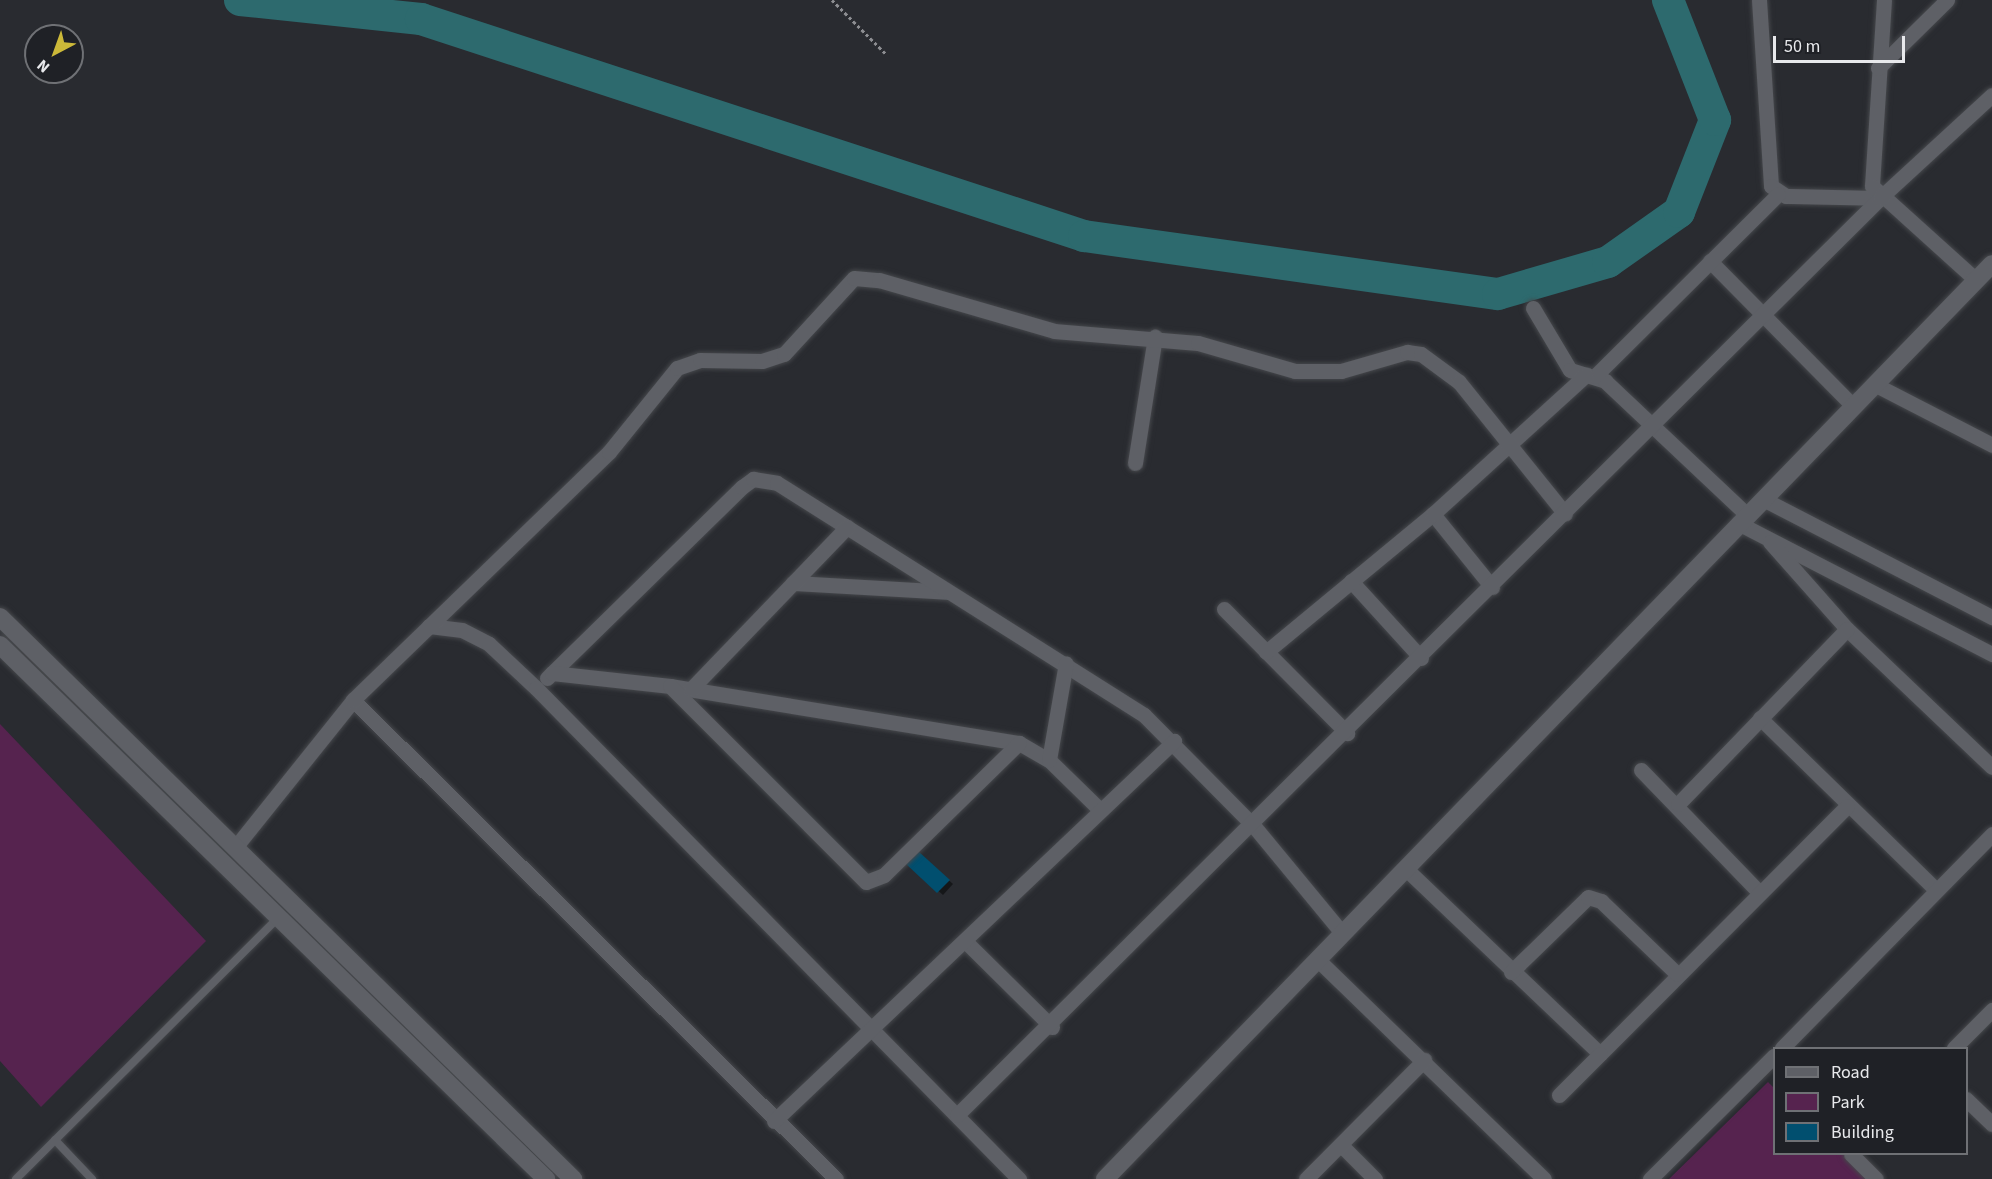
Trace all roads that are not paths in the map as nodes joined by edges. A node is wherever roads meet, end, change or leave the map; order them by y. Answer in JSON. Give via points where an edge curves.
{"nodes":[{"id":1,"x":1760,"y":0,"type":"edge"},
{"id":2,"x":1884,"y":0,"type":"edge"},
{"id":3,"x":1947,"y":0,"type":"edge"},
{"id":4,"x":1878,"y":68,"type":"junction"},
{"id":5,"x":1992,"y":95,"type":"edge"},
{"id":6,"x":1778,"y":194,"type":"junction"},
{"id":7,"x":1881,"y":198,"type":"junction"},
{"id":8,"x":1710,"y":261,"type":"junction"},
{"id":9,"x":1992,"y":264,"type":"edge"},
{"id":10,"x":1976,"y":280,"type":"junction"},
{"id":11,"x":1533,"y":308,"type":"dead end"},
{"id":12,"x":1765,"y":315,"type":"junction"},
{"id":13,"x":1155,"y":337,"type":"junction"},
{"id":14,"x":1591,"y":376,"type":"junction"},
{"id":15,"x":1874,"y":384,"type":"junction"},
{"id":16,"x":1853,"y":406,"type":"junction"},
{"id":17,"x":1653,"y":427,"type":"junction"},
{"id":18,"x":1509,"y":445,"type":"junction"},
{"id":19,"x":1992,"y":445,"type":"edge"},
{"id":20,"x":1136,"y":463,"type":"dead end"},
{"id":21,"x":1763,"y":499,"type":"junction"},
{"id":22,"x":1433,"y":514,"type":"junction"},
{"id":23,"x":1565,"y":514,"type":"junction"},
{"id":24,"x":1742,"y":519,"type":"junction"},
{"id":25,"x":847,"y":527,"type":"junction"},
{"id":26,"x":1770,"y":542,"type":"junction"},
{"id":27,"x":1351,"y":581,"type":"junction"},
{"id":28,"x":793,"y":583,"type":"junction"},
{"id":29,"x":1492,"y":587,"type":"junction"},
{"id":30,"x":951,"y":592,"type":"junction"},
{"id":31,"x":1224,"y":609,"type":"dead end"},
{"id":32,"x":0,"y":617,"type":"edge"},
{"id":33,"x":1992,"y":617,"type":"edge"},
{"id":34,"x":429,"y":626,"type":"junction"},
{"id":35,"x":1847,"y":629,"type":"junction"},
{"id":36,"x":0,"y":645,"type":"edge"},
{"id":37,"x":1266,"y":652,"type":"junction"},
{"id":38,"x":1992,"y":654,"type":"edge"},
{"id":39,"x":1421,"y":658,"type":"junction"},
{"id":40,"x":1066,"y":663,"type":"junction"},
{"id":41,"x":552,"y":673,"type":"junction"},
{"id":42,"x":670,"y":686,"type":"junction"},
{"id":43,"x":536,"y":687,"type":"junction"},
{"id":44,"x":691,"y":689,"type":"junction"},
{"id":45,"x":353,"y":700,"type":"junction"},
{"id":46,"x":1760,"y":718,"type":"junction"},
{"id":47,"x":1347,"y":733,"type":"junction"},
{"id":48,"x":1174,"y":741,"type":"junction"},
{"id":49,"x":1019,"y":743,"type":"junction"},
{"id":50,"x":1049,"y":760,"type":"junction"},
{"id":51,"x":1992,"y":767,"type":"edge"},
{"id":52,"x":1641,"y":770,"type":"dead end"},
{"id":53,"x":1678,"y":804,"type":"junction"},
{"id":54,"x":1847,"y":806,"type":"junction"},
{"id":55,"x":1099,"y":809,"type":"junction"},
{"id":56,"x":1253,"y":825,"type":"junction"},
{"id":57,"x":1992,"y":834,"type":"edge"},
{"id":58,"x":237,"y":844,"type":"junction"},
{"id":59,"x":1406,"y":869,"type":"junction"},
{"id":60,"x":1936,"y":891,"type":"junction"},
{"id":61,"x":1759,"y":892,"type":"junction"},
{"id":62,"x":281,"y":915,"type":"junction"},
{"id":63,"x":1342,"y":933,"type":"junction"},
{"id":64,"x":966,"y":942,"type":"junction"},
{"id":65,"x":1317,"y":959,"type":"junction"},
{"id":66,"x":1511,"y":972,"type":"junction"},
{"id":67,"x":1677,"y":974,"type":"junction"},
{"id":68,"x":1992,"y":1010,"type":"edge"},
{"id":69,"x":872,"y":1027,"type":"junction"},
{"id":70,"x":1052,"y":1027,"type":"junction"},
{"id":71,"x":1783,"y":1047,"type":"edge"},
{"id":72,"x":1955,"y":1047,"type":"edge"},
{"id":73,"x":1600,"y":1054,"type":"junction"},
{"id":74,"x":1424,"y":1060,"type":"junction"},
{"id":75,"x":1771,"y":1067,"type":"edge"},
{"id":76,"x":1559,"y":1095,"type":"dead end"},
{"id":77,"x":1968,"y":1101,"type":"edge"},
{"id":78,"x":957,"y":1115,"type":"junction"},
{"id":79,"x":774,"y":1121,"type":"junction"},
{"id":80,"x":1992,"y":1124,"type":"edge"},
{"id":81,"x":55,"y":1140,"type":"junction"},
{"id":82,"x":1341,"y":1145,"type":"junction"},
{"id":83,"x":1852,"y":1155,"type":"edge"},
{"id":84,"x":16,"y":1179,"type":"edge"},
{"id":85,"x":92,"y":1179,"type":"edge"},
{"id":86,"x":546,"y":1179,"type":"edge"},
{"id":87,"x":573,"y":1179,"type":"edge"},
{"id":88,"x":836,"y":1179,"type":"edge"},
{"id":89,"x":1019,"y":1179,"type":"edge"},
{"id":90,"x":1105,"y":1179,"type":"edge"},
{"id":91,"x":1306,"y":1179,"type":"edge"},
{"id":92,"x":1375,"y":1179,"type":"edge"},
{"id":93,"x":1544,"y":1179,"type":"edge"},
{"id":94,"x":1650,"y":1179,"type":"edge"},
{"id":95,"x":1876,"y":1179,"type":"edge"}],
"edges":[{"from":1,"to":6,"type":"street","via":[[1768,175]]},
{"from":2,"to":4,"type":"street"},
{"from":3,"to":4,"type":"street"},
{"from":4,"to":7,"type":"street","via":[[1869,170]]},
{"from":5,"to":7,"type":"street"},
{"from":6,"to":7,"type":"street"},
{"from":6,"to":8,"type":"street"},
{"from":7,"to":10,"type":"street"},
{"from":7,"to":12,"type":"street"},
{"from":8,"to":12,"type":"street"},
{"from":8,"to":14,"type":"street"},
{"from":9,"to":10,"type":"main road"},
{"from":10,"to":15,"type":"main road"},
{"from":11,"to":14,"type":"street","via":[[1564,365]]},
{"from":12,"to":16,"type":"street"},
{"from":12,"to":17,"type":"street"},
{"from":13,"to":18,"type":"street","via":[[1226,348],[1295,371],[1341,371],[1407,352],[1421,354],[1459,382]]},
{"from":13,"to":20,"type":"street"},
{"from":13,"to":34,"type":"street","via":[[1054,331],[879,280],[854,278],[784,354],[762,361],[700,360],[677,368],[609,452]]},
{"from":14,"to":17,"type":"street"},
{"from":14,"to":18,"type":"street"},
{"from":15,"to":16,"type":"main road"},
{"from":15,"to":19,"type":"street"},
{"from":16,"to":21,"type":"main road"},
{"from":17,"to":23,"type":"street"},
{"from":17,"to":24,"type":"street"},
{"from":18,"to":22,"type":"street"},
{"from":18,"to":23,"type":"street"},
{"from":21,"to":24,"type":"main road"},
{"from":21,"to":33,"type":"street"},
{"from":22,"to":27,"type":"street"},
{"from":22,"to":29,"type":"street"},
{"from":23,"to":29,"type":"street"},
{"from":24,"to":26,"type":"street"},
{"from":24,"to":59,"type":"main road"},
{"from":25,"to":28,"type":"street"},
{"from":25,"to":30,"type":"street"},
{"from":25,"to":41,"type":"street","via":[[777,483],[753,479]]},
{"from":26,"to":35,"type":"street"},
{"from":26,"to":38,"type":"street"},
{"from":27,"to":37,"type":"street"},
{"from":27,"to":39,"type":"street"},
{"from":28,"to":30,"type":"street"},
{"from":28,"to":44,"type":"street"},
{"from":29,"to":39,"type":"street"},
{"from":30,"to":40,"type":"street"},
{"from":31,"to":37,"type":"street"},
{"from":32,"to":58,"type":"main road"},
{"from":34,"to":43,"type":"street","via":[[448,626],[483,640]]},
{"from":34,"to":45,"type":"street"},
{"from":35,"to":46,"type":"street"},
{"from":35,"to":51,"type":"street"},
{"from":36,"to":62,"type":"main road"},
{"from":37,"to":47,"type":"street"},
{"from":39,"to":47,"type":"street"},
{"from":40,"to":48,"type":"street"},
{"from":40,"to":50,"type":"street"},
{"from":41,"to":42,"type":"street"},
{"from":41,"to":43,"type":"street"},
{"from":42,"to":44,"type":"street"},
{"from":42,"to":49,"type":"street","via":[[866,882],[884,875]]},
{"from":43,"to":69,"type":"street"},
{"from":44,"to":49,"type":"street"},
{"from":45,"to":58,"type":"street"},
{"from":45,"to":79,"type":"street"},
{"from":46,"to":53,"type":"street"},
{"from":46,"to":54,"type":"street"},
{"from":47,"to":56,"type":"street"},
{"from":48,"to":55,"type":"street"},
{"from":48,"to":56,"type":"street"},
{"from":49,"to":50,"type":"street"},
{"from":50,"to":55,"type":"street"},
{"from":52,"to":53,"type":"street"},
{"from":53,"to":61,"type":"street"},
{"from":54,"to":60,"type":"street"},
{"from":54,"to":61,"type":"street"},
{"from":55,"to":64,"type":"street"},
{"from":56,"to":63,"type":"street"},
{"from":56,"to":70,"type":"street"},
{"from":57,"to":60,"type":"street"},
{"from":58,"to":87,"type":"main road"},
{"from":59,"to":63,"type":"main road"},
{"from":59,"to":66,"type":"street"},
{"from":60,"to":71,"type":"street"},
{"from":61,"to":67,"type":"street"},
{"from":62,"to":81,"type":"lane"},
{"from":62,"to":86,"type":"main road"},
{"from":63,"to":65,"type":"main road"},
{"from":64,"to":69,"type":"street"},
{"from":64,"to":70,"type":"street"},
{"from":65,"to":74,"type":"street"},
{"from":65,"to":90,"type":"main road"},
{"from":66,"to":67,"type":"street","via":[[1588,897],[1601,901]]},
{"from":66,"to":73,"type":"street"},
{"from":67,"to":73,"type":"street"},
{"from":68,"to":72,"type":"street"},
{"from":69,"to":78,"type":"street"},
{"from":69,"to":79,"type":"street"},
{"from":70,"to":78,"type":"street"},
{"from":73,"to":76,"type":"street"},
{"from":74,"to":82,"type":"street"},
{"from":74,"to":93,"type":"street"},
{"from":75,"to":94,"type":"street"},
{"from":77,"to":80,"type":"street"},
{"from":78,"to":89,"type":"street"},
{"from":79,"to":88,"type":"street"},
{"from":81,"to":84,"type":"lane"},
{"from":81,"to":85,"type":"lane"},
{"from":82,"to":91,"type":"street"},
{"from":82,"to":92,"type":"street"},
{"from":83,"to":95,"type":"street"}]}
